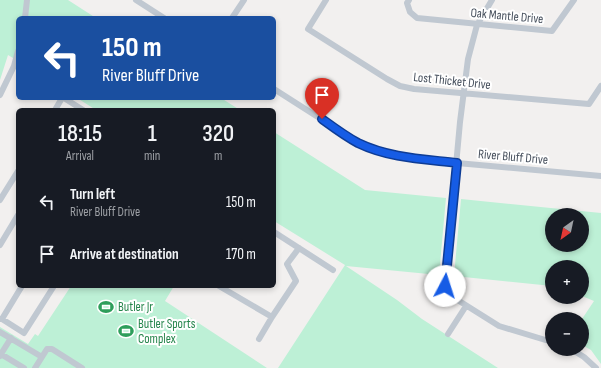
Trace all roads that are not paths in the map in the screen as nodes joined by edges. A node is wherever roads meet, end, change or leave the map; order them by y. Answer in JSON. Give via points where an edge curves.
{"nodes":[{"id":1,"x":27,"y":0,"type":"edge"},
{"id":2,"x":136,"y":0,"type":"edge"},
{"id":3,"x":244,"y":0,"type":"edge"},
{"id":4,"x":326,"y":0,"type":"edge"},
{"id":5,"x":492,"y":0,"type":"edge"},
{"id":6,"x":574,"y":0,"type":"edge"},
{"id":7,"x":408,"y":2,"type":"edge"},
{"id":8,"x":25,"y":16,"type":"edge"},
{"id":9,"x":161,"y":16,"type":"edge"},
{"id":10,"x":233,"y":16,"type":"edge"},
{"id":11,"x":477,"y":25,"type":"junction"},
{"id":12,"x":16,"y":67,"type":"edge"},
{"id":13,"x":601,"y":86,"type":"edge"},
{"id":14,"x":276,"y":90,"type":"edge"},
{"id":15,"x":463,"y":93,"type":"junction"},
{"id":16,"x":0,"y":95,"type":"edge"},
{"id":17,"x":66,"y":100,"type":"edge"},
{"id":18,"x":80,"y":108,"type":"edge"},
{"id":19,"x":457,"y":163,"type":"junction"},
{"id":20,"x":16,"y":173,"type":"edge"},
{"id":21,"x":601,"y":176,"type":"edge"},
{"id":22,"x":0,"y":200,"type":"edge"},
{"id":23,"x":16,"y":219,"type":"edge"},
{"id":24,"x":276,"y":233,"type":"edge"},
{"id":25,"x":0,"y":245,"type":"edge"},
{"id":26,"x":299,"y":248,"type":"junction"},
{"id":27,"x":333,"y":270,"type":"dead end"},
{"id":28,"x":21,"y":288,"type":"edge"},
{"id":29,"x":50,"y":288,"type":"edge"},
{"id":30,"x":223,"y":288,"type":"edge"},
{"id":31,"x":466,"y":306,"type":"junction"},
{"id":32,"x":272,"y":317,"type":"junction"},
{"id":33,"x":1,"y":319,"type":"edge"},
{"id":34,"x":0,"y":332,"type":"edge"},
{"id":35,"x":448,"y":334,"type":"dead end"},
{"id":36,"x":11,"y":338,"type":"junction"},
{"id":37,"x":259,"y":339,"type":"dead end"},
{"id":38,"x":545,"y":340,"type":"edge"},
{"id":39,"x":1,"y":355,"type":"edge"},
{"id":40,"x":582,"y":356,"type":"edge"},
{"id":41,"x":42,"y":357,"type":"junction"},
{"id":42,"x":24,"y":368,"type":"edge"},
{"id":43,"x":35,"y":368,"type":"edge"},
{"id":44,"x":82,"y":368,"type":"edge"},
{"id":45,"x":596,"y":368,"type":"edge"}],
"edges":[{"from":1,"to":8,"type":"street"},
{"from":2,"to":9,"type":"street"},
{"from":3,"to":10,"type":"street"},
{"from":4,"to":15,"type":"street","name":"Lost Thicket Drive","via":[[308,28],[400,86]]},
{"from":5,"to":11,"type":"street"},
{"from":6,"to":11,"type":"street","name":"Oak Mantle Drive","via":[[552,31]]},
{"from":7,"to":11,"type":"street","name":"Oak Mantle Drive","via":[[410,12],[417,18]]},
{"from":11,"to":15,"type":"street"},
{"from":12,"to":16,"type":"street"},
{"from":13,"to":15,"type":"street","name":"Lost Thicket Drive","via":[[589,104]]},
{"from":14,"to":19,"type":"street","name":"River Bluff Drive","via":[[369,147],[394,155]]},
{"from":15,"to":19,"type":"street"},
{"from":17,"to":18,"type":"street"},
{"from":19,"to":21,"type":"street","name":"River Bluff Drive"},
{"from":19,"to":31,"type":"street","via":[[445,286],[449,293]]},
{"from":20,"to":22,"type":"street"},
{"from":23,"to":25,"type":"street"},
{"from":24,"to":26,"type":"street"},
{"from":26,"to":27,"type":"street"},
{"from":26,"to":32,"type":"street","via":[[287,264],[296,281]]},
{"from":28,"to":33,"type":"street"},
{"from":29,"to":33,"type":"street","via":[[24,333]]},
{"from":30,"to":32,"type":"street"},
{"from":31,"to":35,"type":"street"},
{"from":31,"to":38,"type":"street","via":[[500,326]]},
{"from":32,"to":37,"type":"street"},
{"from":34,"to":36,"type":"street"},
{"from":36,"to":39,"type":"street"},
{"from":36,"to":41,"type":"street"},
{"from":39,"to":42,"type":"street"},
{"from":40,"to":45,"type":"street"},
{"from":41,"to":43,"type":"street"},
{"from":41,"to":44,"type":"street","via":[[47,349],[52,349]]}]}
